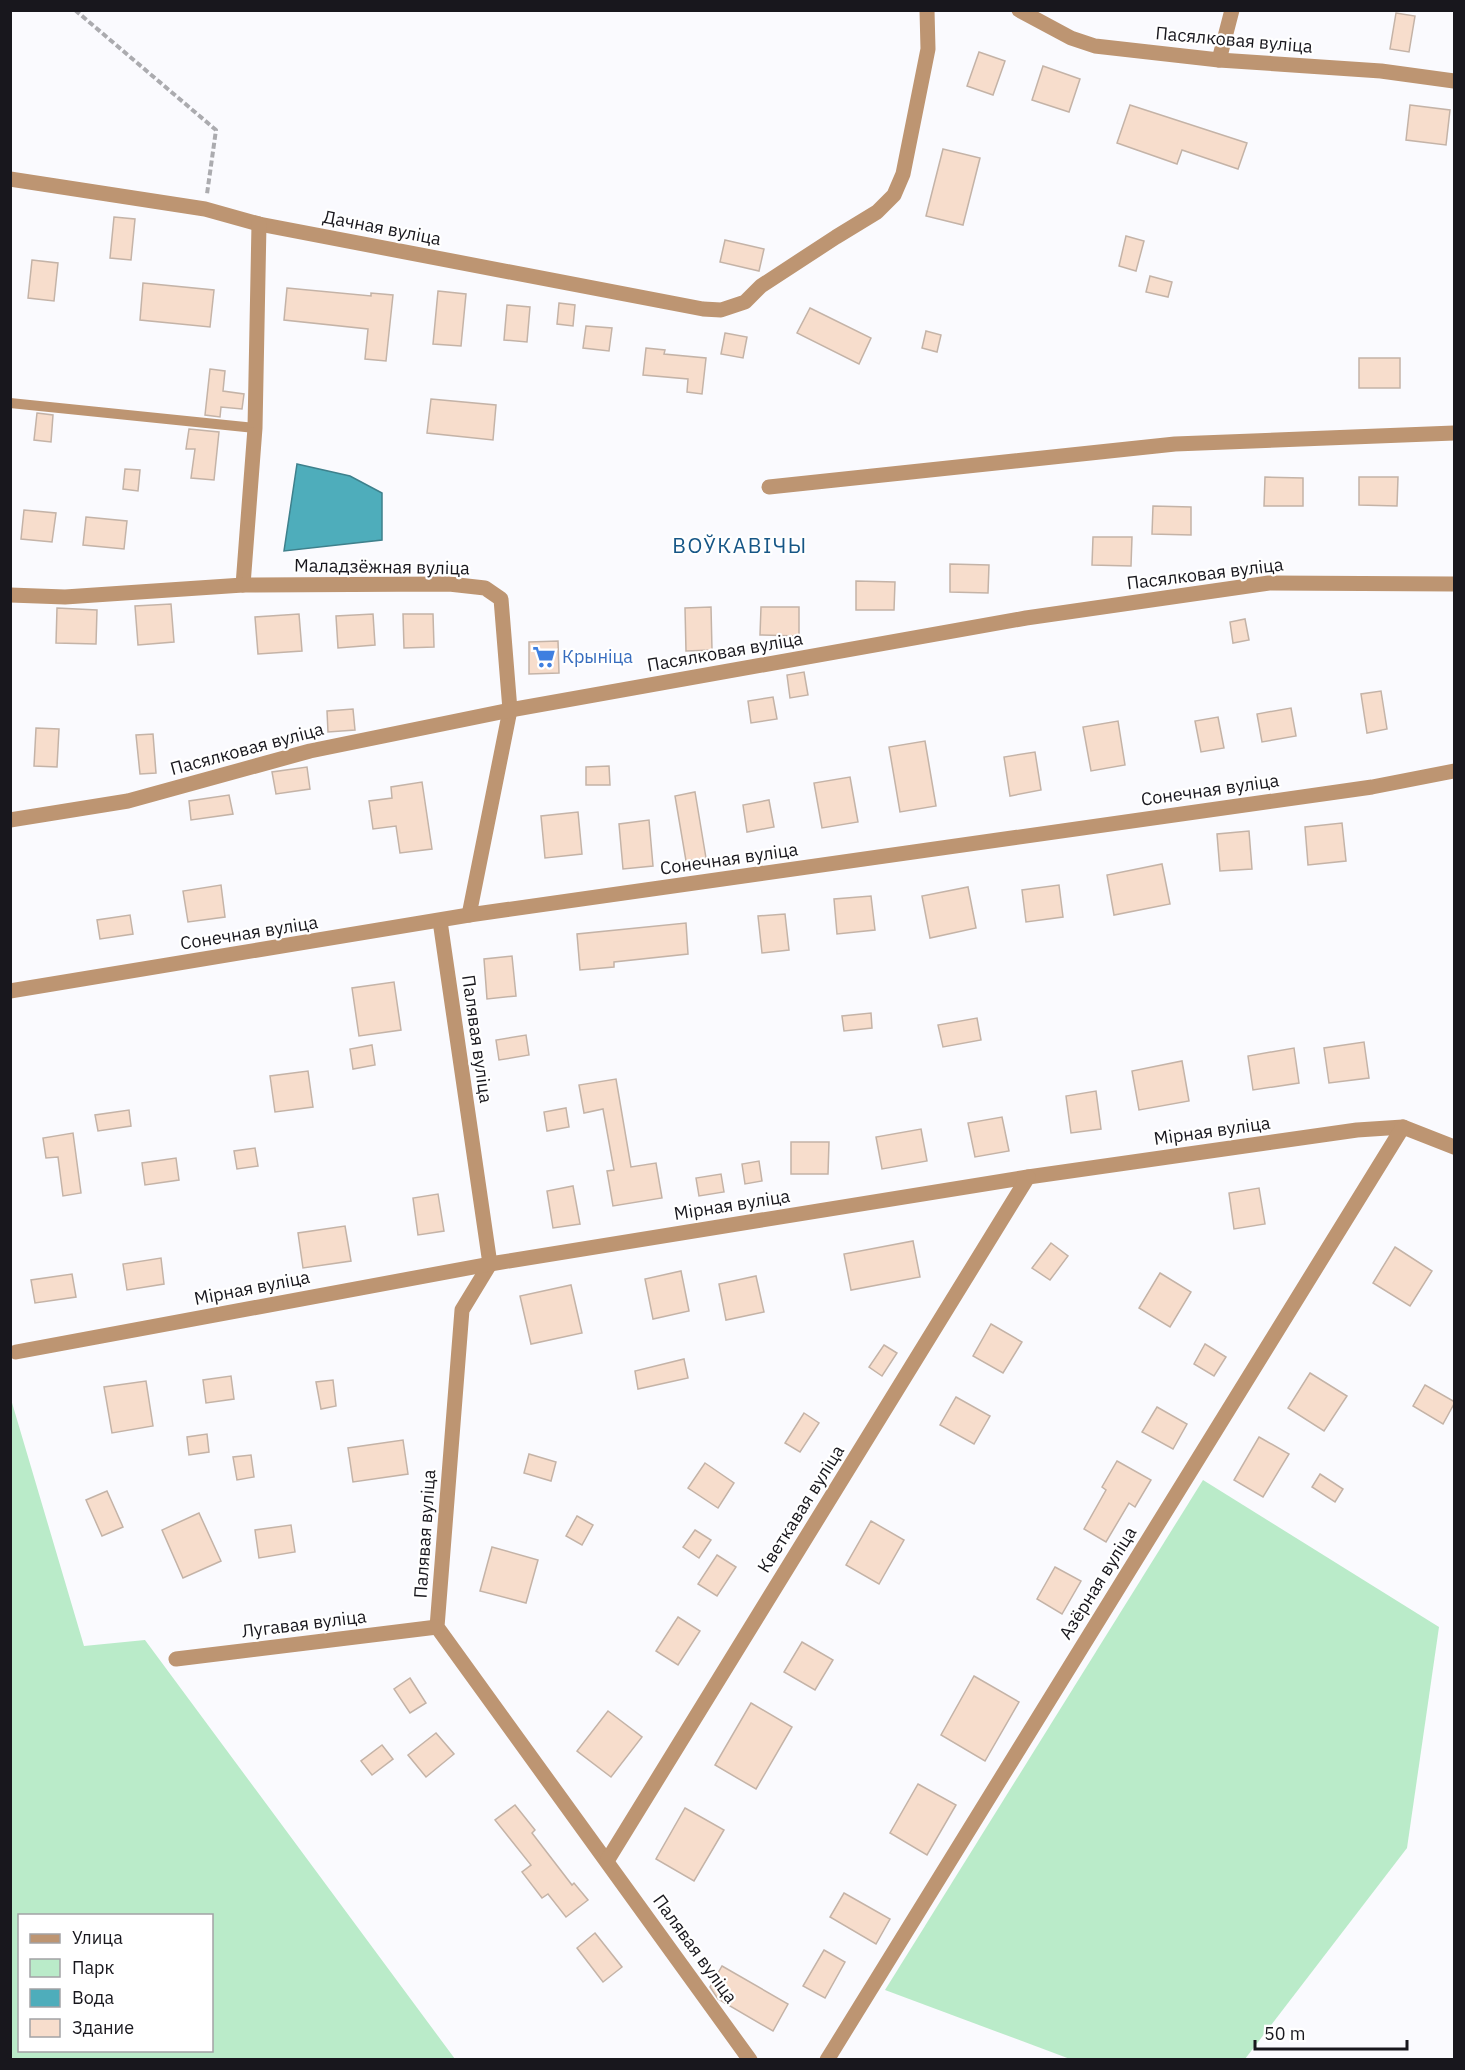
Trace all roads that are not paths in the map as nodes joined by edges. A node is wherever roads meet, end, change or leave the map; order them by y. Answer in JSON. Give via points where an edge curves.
{"nodes":[{"id":1,"x":927,"y":10,"type":"edge"},
{"id":2,"x":1018,"y":10,"type":"edge"},
{"id":3,"x":1232,"y":10,"type":"edge"},
{"id":4,"x":1219,"y":60,"type":"junction"},
{"id":5,"x":1455,"y":81,"type":"edge"},
{"id":6,"x":10,"y":179,"type":"edge"},
{"id":7,"x":259,"y":224,"type":"junction"},
{"id":8,"x":10,"y":403,"type":"edge"},
{"id":9,"x":255,"y":428,"type":"junction"},
{"id":10,"x":1455,"y":433,"type":"edge"},
{"id":11,"x":769,"y":487,"type":"dead end"},
{"id":12,"x":1455,"y":584,"type":"edge"},
{"id":13,"x":243,"y":585,"type":"junction"},
{"id":14,"x":10,"y":595,"type":"edge"},
{"id":15,"x":510,"y":710,"type":"junction"},
{"id":16,"x":1455,"y":771,"type":"edge"},
{"id":17,"x":10,"y":819,"type":"edge"},
{"id":18,"x":468,"y":915,"type":"junction"},
{"id":19,"x":440,"y":921,"type":"junction"},
{"id":20,"x":10,"y":991,"type":"edge"},
{"id":21,"x":1403,"y":1127,"type":"junction"},
{"id":22,"x":1455,"y":1147,"type":"edge"},
{"id":23,"x":1028,"y":1177,"type":"junction"},
{"id":24,"x":490,"y":1263,"type":"junction"},
{"id":25,"x":16,"y":1352,"type":"dead end"},
{"id":26,"x":437,"y":1627,"type":"junction"},
{"id":27,"x":176,"y":1659,"type":"dead end"},
{"id":28,"x":607,"y":1861,"type":"junction"},
{"id":29,"x":750,"y":2060,"type":"edge"},
{"id":30,"x":827,"y":2060,"type":"edge"}],
"edges":[{"from":1,"to":7,"type":"street","name":"Дачная вуліца","via":[[928,49],[903,174],[894,195],[877,212],[761,286],[745,302],[721,310]]},
{"from":2,"to":4,"type":"street","name":"Пасялковая вуліца","via":[[1095,46]]},
{"from":3,"to":4,"type":"street"},
{"from":4,"to":5,"type":"street","name":"Пасялковая вуліца","via":[[1381,71]]},
{"from":6,"to":7,"type":"street","name":"Дачная вуліца","via":[[204,209]]},
{"from":7,"to":9,"type":"street"},
{"from":8,"to":9,"type":"lane"},
{"from":9,"to":13,"type":"street"},
{"from":10,"to":11,"type":"street","via":[[1175,444]]},
{"from":12,"to":15,"type":"street","name":"Пасялковая вуліца","via":[[1269,583],[1026,618]]},
{"from":13,"to":14,"type":"street","name":"Маладзёжная вуліца","via":[[65,597]]},
{"from":13,"to":15,"type":"street","name":"Маладзёжная вуліца","via":[[449,584],[485,588],[501,598]]},
{"from":15,"to":17,"type":"street","name":"Пасялковая вуліца","via":[[310,750],[128,801]]},
{"from":15,"to":18,"type":"street","name":"Маладзёжная вуліца"},
{"from":16,"to":18,"type":"street","name":"Сонечная вуліца","via":[[1348,790]]},
{"from":18,"to":19,"type":"street","name":"Сонечная вуліца"},
{"from":19,"to":20,"type":"street","name":"Сонечная вуліца"},
{"from":19,"to":24,"type":"street","name":"Палявая вуліца"},
{"from":21,"to":22,"type":"street","name":"Мірная вуліца"},
{"from":21,"to":23,"type":"street","name":"Мірная вуліца","via":[[1357,1130]]},
{"from":21,"to":30,"type":"street","name":"Азёрная вуліца"},
{"from":23,"to":24,"type":"street","name":"Мірная вуліца"},
{"from":23,"to":28,"type":"street","name":"Кветкавая вуліца"},
{"from":24,"to":25,"type":"street","name":"Мірная вуліца"},
{"from":24,"to":26,"type":"street","name":"Палявая вуліца","via":[[462,1311]]},
{"from":26,"to":27,"type":"street","name":"Лугавая вуліца"},
{"from":26,"to":28,"type":"street","name":"Палявая вуліца"},
{"from":28,"to":29,"type":"street","name":"Палявая вуліца"}]}
